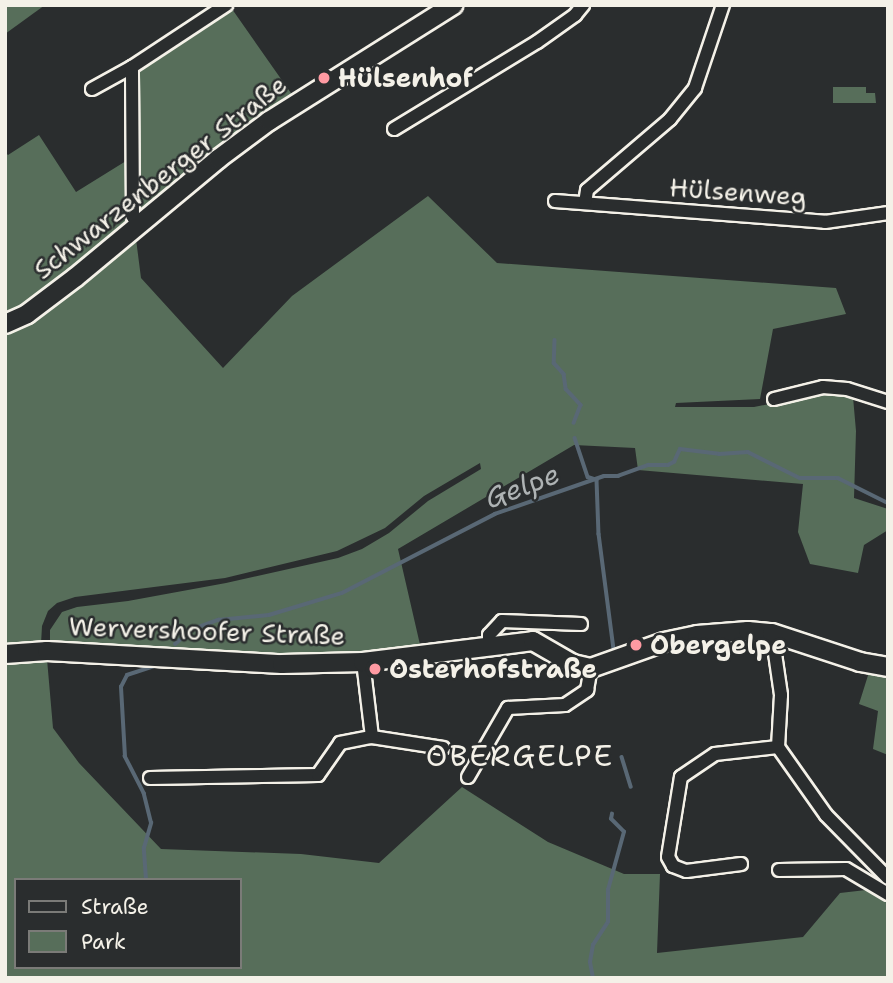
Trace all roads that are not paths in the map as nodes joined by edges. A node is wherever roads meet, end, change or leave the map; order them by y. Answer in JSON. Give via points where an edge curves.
{"nodes":[{"id":1,"x":226,"y":5,"type":"edge"},
{"id":2,"x":453,"y":5,"type":"edge"},
{"id":3,"x":583,"y":5,"type":"edge"},
{"id":4,"x":723,"y":5,"type":"edge"},
{"id":5,"x":132,"y":67,"type":"junction"},
{"id":6,"x":92,"y":89,"type":"dead end"},
{"id":7,"x":394,"y":129,"type":"dead end"},
{"id":8,"x":555,"y":201,"type":"dead end"},
{"id":9,"x":585,"y":203,"type":"junction"},
{"id":10,"x":888,"y":213,"type":"edge"},
{"id":11,"x":139,"y":227,"type":"junction"},
{"id":12,"x":5,"y":324,"type":"edge"},
{"id":13,"x":774,"y":399,"type":"dead end"},
{"id":14,"x":888,"y":402,"type":"edge"},
{"id":15,"x":581,"y":624,"type":"dead end"},
{"id":16,"x":772,"y":633,"type":"junction"},
{"id":17,"x":489,"y":646,"type":"junction"},
{"id":18,"x":5,"y":654,"type":"edge"},
{"id":19,"x":363,"y":662,"type":"junction"},
{"id":20,"x":888,"y":667,"type":"edge"},
{"id":21,"x":591,"y":668,"type":"junction"},
{"id":22,"x":372,"y":737,"type":"junction"},
{"id":23,"x":778,"y":747,"type":"junction"},
{"id":24,"x":443,"y":748,"type":"dead end"},
{"id":25,"x":468,"y":777,"type":"dead end"},
{"id":26,"x":150,"y":778,"type":"dead end"},
{"id":27,"x":741,"y":864,"type":"dead end"},
{"id":28,"x":779,"y":870,"type":"dead end"},
{"id":29,"x":888,"y":878,"type":"edge"},
{"id":30,"x":888,"y":894,"type":"edge"}],
"edges":[{"from":1,"to":5,"type":"street"},
{"from":2,"to":11,"type":"main road","name":"Schwarzenberger Straße","via":[[269,121]]},
{"from":3,"to":7,"type":"street","via":[[537,43]]},
{"from":4,"to":9,"type":"street","name":"Hülsenweg","via":[[695,88],[662,127],[587,190]]},
{"from":5,"to":6,"type":"street"},
{"from":5,"to":11,"type":"street","via":[[133,217]]},
{"from":8,"to":9,"type":"street","name":"Hülsenweg"},
{"from":9,"to":10,"type":"street","name":"Hülsenweg","via":[[825,222]]},
{"from":11,"to":12,"type":"main road","name":"Schwarzenberger Straße","via":[[27,314]]},
{"from":13,"to":14,"type":"street","via":[[823,387]]},
{"from":15,"to":17,"type":"street","via":[[502,621],[489,635]]},
{"from":16,"to":20,"type":"main road"},
{"from":16,"to":21,"type":"main road","via":[[696,635]]},
{"from":16,"to":23,"type":"street","via":[[781,695]]},
{"from":17,"to":19,"type":"main road","name":"Wervershoofer Straße"},
{"from":17,"to":21,"type":"main road","name":"Wervershoofer Straße","via":[[533,641],[573,664]]},
{"from":18,"to":19,"type":"main road","name":"Wervershoofer Straße","via":[[47,651],[282,664]]},
{"from":19,"to":22,"type":"street"},
{"from":21,"to":25,"type":"street","via":[[587,690],[565,705],[508,708]]},
{"from":22,"to":24,"type":"street"},
{"from":22,"to":26,"type":"street","via":[[340,743],[318,775]]},
{"from":23,"to":27,"type":"street","via":[[715,754],[681,777],[668,857],[673,866],[687,871]]},
{"from":23,"to":29,"type":"street","via":[[826,815]]},
{"from":28,"to":30,"type":"street","via":[[846,869]]}]}
